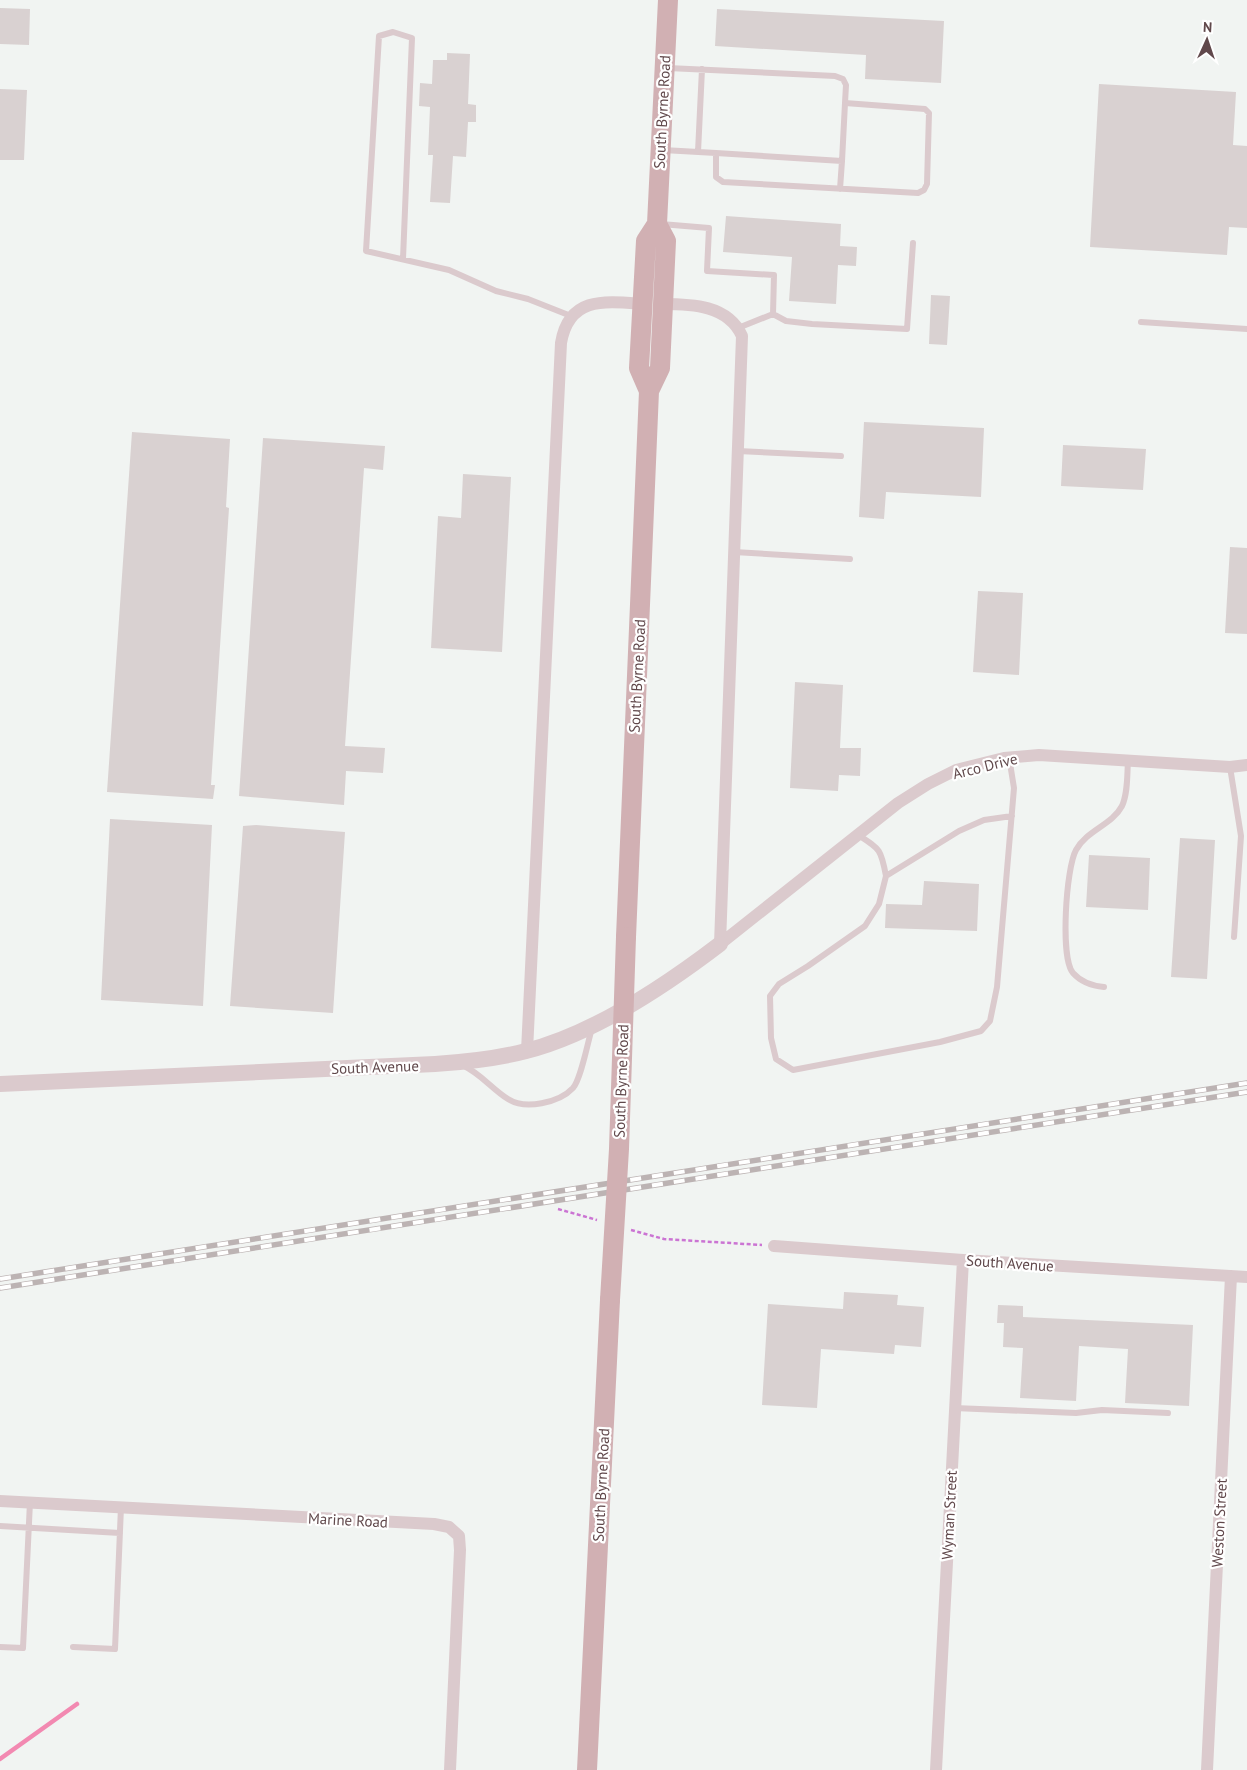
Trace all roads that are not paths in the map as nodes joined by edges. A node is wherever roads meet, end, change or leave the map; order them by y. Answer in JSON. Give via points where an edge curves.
{"nodes":[{"id":1,"x":668,"y":0,"type":"edge"},
{"id":2,"x":664,"y":68,"type":"junction"},
{"id":3,"x":702,"y":70,"type":"junction"},
{"id":4,"x":845,"y":103,"type":"junction"},
{"id":5,"x":661,"y":150,"type":"junction"},
{"id":6,"x":698,"y":152,"type":"junction"},
{"id":7,"x":716,"y":152,"type":"junction"},
{"id":8,"x":842,"y":161,"type":"junction"},
{"id":9,"x":840,"y":188,"type":"junction"},
{"id":10,"x":657,"y":224,"type":"junction"},
{"id":11,"x":912,"y":243,"type":"dead end"},
{"id":12,"x":403,"y":259,"type":"junction"},
{"id":13,"x":652,"y":304,"type":"junction"},
{"id":14,"x":773,"y":314,"type":"junction"},
{"id":15,"x":571,"y":316,"type":"junction"},
{"id":16,"x":1141,"y":322,"type":"dead end"},
{"id":17,"x":738,"y":328,"type":"junction"},
{"id":18,"x":1247,"y":329,"type":"edge"},
{"id":19,"x":738,"y":451,"type":"junction"},
{"id":20,"x":841,"y":456,"type":"dead end"},
{"id":21,"x":734,"y":552,"type":"junction"},
{"id":22,"x":850,"y":559,"type":"dead end"},
{"id":23,"x":1009,"y":757,"type":"junction"},
{"id":24,"x":1128,"y":761,"type":"junction"},
{"id":25,"x":1247,"y":765,"type":"edge"},
{"id":26,"x":1230,"y":767,"type":"junction"},
{"id":27,"x":1012,"y":816,"type":"junction"},
{"id":28,"x":857,"y":835,"type":"junction"},
{"id":29,"x":886,"y":876,"type":"junction"},
{"id":30,"x":1234,"y":937,"type":"dead end"},
{"id":31,"x":720,"y":944,"type":"junction"},
{"id":32,"x":1104,"y":987,"type":"dead end"},
{"id":33,"x":593,"y":1025,"type":"junction"},
{"id":34,"x":527,"y":1051,"type":"junction"},
{"id":35,"x":456,"y":1062,"type":"junction"},
{"id":36,"x":0,"y":1084,"type":"edge"},
{"id":37,"x":774,"y":1246,"type":"road end"},
{"id":38,"x":963,"y":1260,"type":"junction"},
{"id":39,"x":1231,"y":1276,"type":"junction"},
{"id":40,"x":1247,"y":1277,"type":"edge"},
{"id":41,"x":954,"y":1408,"type":"junction"},
{"id":42,"x":1168,"y":1413,"type":"dead end"},
{"id":43,"x":0,"y":1501,"type":"edge"},
{"id":44,"x":30,"y":1502,"type":"junction"},
{"id":45,"x":121,"y":1507,"type":"junction"},
{"id":46,"x":0,"y":1526,"type":"edge"},
{"id":47,"x":29,"y":1528,"type":"junction"},
{"id":48,"x":120,"y":1533,"type":"junction"},
{"id":49,"x":0,"y":1646,"type":"edge"},
{"id":50,"x":73,"y":1648,"type":"dead end"},
{"id":51,"x":450,"y":1770,"type":"edge"},
{"id":52,"x":588,"y":1770,"type":"edge"},
{"id":53,"x":936,"y":1770,"type":"edge"},
{"id":54,"x":1207,"y":1770,"type":"edge"}],
"edges":[{"from":1,"to":2,"type":"main road","name":"South Byrne Road"},
{"from":2,"to":3,"type":"lane"},
{"from":2,"to":5,"type":"main road","name":"South Byrne Road"},
{"from":3,"to":4,"type":"lane","via":[[835,76],[843,79],[846,85]]},
{"from":3,"to":6,"type":"lane"},
{"from":4,"to":8,"type":"lane"},
{"from":4,"to":9,"type":"lane","via":[[925,109],[930,113],[927,184],[918,193]]},
{"from":5,"to":6,"type":"lane"},
{"from":5,"to":10,"type":"main road","name":"South Byrne Road"},
{"from":6,"to":7,"type":"lane"},
{"from":7,"to":8,"type":"lane"},
{"from":7,"to":9,"type":"lane","via":[[716,177],[723,182]]},
{"from":8,"to":9,"type":"lane"},
{"from":10,"to":13,"type":"main road","name":"South Byrne Road","via":[[646,241]]},
{"from":10,"to":14,"type":"lane","via":[[709,228],[707,272],[774,275]]},
{"from":11,"to":14,"type":"lane","via":[[906,329],[812,324],[786,321]]},
{"from":12,"to":12,"type":"lane","via":[[412,38],[393,32],[379,36],[366,251]]},
{"from":12,"to":15,"type":"lane","via":[[449,270],[496,291],[528,299]]},
{"from":13,"to":15,"type":"street","via":[[595,304]]},
{"from":13,"to":17,"type":"street","via":[[690,304],[712,309],[728,317]]},
{"from":13,"to":52,"type":"main road","name":"South Byrne Road","bridge":true,"via":[[639,368],[650,391],[619,1148]]},
{"from":14,"to":17,"type":"lane"},
{"from":15,"to":34,"type":"street","via":[[560,343]]},
{"from":16,"to":18,"type":"lane"},
{"from":17,"to":19,"type":"street","via":[[742,336]]},
{"from":19,"to":20,"type":"lane"},
{"from":19,"to":21,"type":"street"},
{"from":21,"to":22,"type":"lane"},
{"from":21,"to":31,"type":"street"},
{"from":23,"to":24,"type":"street","name":"Arco Drive","via":[[1039,755]]},
{"from":23,"to":27,"type":"lane","via":[[1014,788]]},
{"from":23,"to":28,"type":"street","name":"Arco Drive","via":[[956,770],[928,784]]},
{"from":24,"to":26,"type":"street","name":"Arco Drive"},
{"from":24,"to":32,"type":"lane","via":[[1123,804],[1117,813],[1081,842],[1072,859],[1066,903],[1068,962],[1073,973],[1084,981]]},
{"from":25,"to":26,"type":"street","name":"Arco Drive"},
{"from":26,"to":30,"type":"lane","via":[[1241,836]]},
{"from":27,"to":29,"type":"lane","via":[[984,820],[959,831]]},
{"from":27,"to":29,"type":"lane","via":[[997,987],[986,1026],[981,1031],[940,1042],[793,1070],[776,1059],[771,1038],[770,996],[778,984],[865,926],[879,904]]},
{"from":28,"to":29,"type":"lane","via":[[878,848],[883,856]]},
{"from":28,"to":31,"type":"street","name":"Arco Drive"},
{"from":31,"to":33,"type":"street","name":"South Avenue","via":[[650,993]]},
{"from":33,"to":34,"type":"street","name":"South Avenue"},
{"from":33,"to":35,"type":"lane","via":[[573,1088],[543,1104],[510,1100]]},
{"from":34,"to":35,"type":"street","name":"South Avenue"},
{"from":35,"to":36,"type":"street","name":"South Avenue"},
{"from":37,"to":38,"type":"street","name":"South Avenue"},
{"from":38,"to":39,"type":"street","name":"South Avenue"},
{"from":38,"to":41,"type":"street","name":"Wyman Street"},
{"from":39,"to":40,"type":"street","name":"South Avenue"},
{"from":39,"to":54,"type":"street","name":"Weston Street"},
{"from":41,"to":42,"type":"lane"},
{"from":41,"to":53,"type":"street","name":"Wyman Street"},
{"from":43,"to":44,"type":"street","name":"Marine Road"},
{"from":44,"to":45,"type":"street","name":"Marine Road"},
{"from":44,"to":47,"type":"lane"},
{"from":45,"to":48,"type":"lane"},
{"from":45,"to":51,"type":"street","name":"Marine Road","via":[[449,1527],[459,1536],[460,1550]]},
{"from":46,"to":47,"type":"lane"},
{"from":47,"to":48,"type":"lane"},
{"from":47,"to":49,"type":"lane","via":[[24,1648]]},
{"from":48,"to":50,"type":"lane","via":[[115,1649]]}]}
